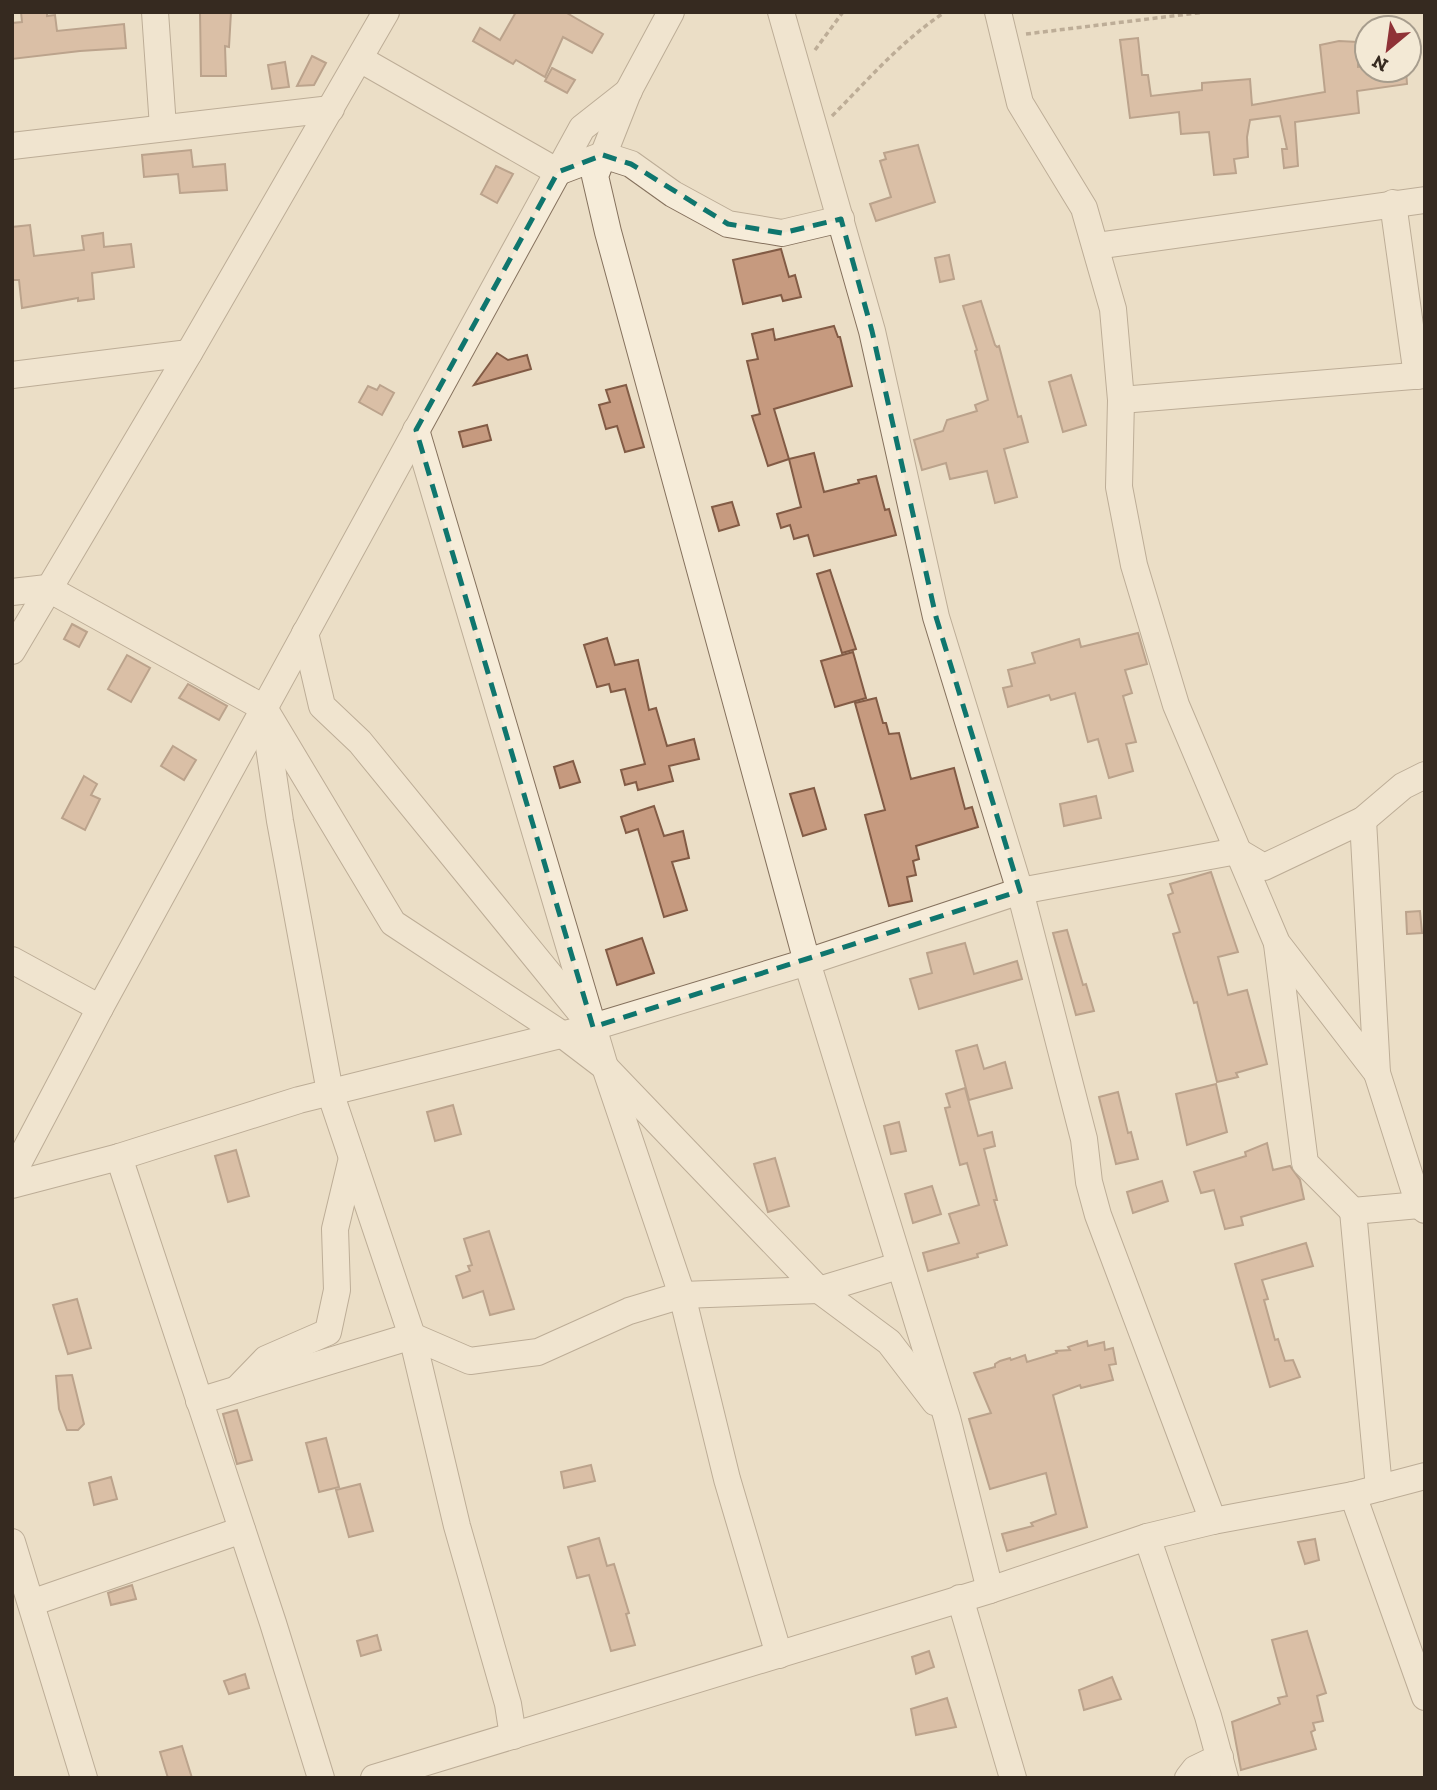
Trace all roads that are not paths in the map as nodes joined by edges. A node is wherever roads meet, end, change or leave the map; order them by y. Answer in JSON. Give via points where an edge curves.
{"nodes":[{"id":1,"x":155,"y":12,"type":"edge"},
{"id":2,"x":386,"y":12,"type":"edge"},
{"id":3,"x":671,"y":12,"type":"edge"},
{"id":4,"x":780,"y":12,"type":"edge"},
{"id":5,"x":1001,"y":24,"type":"edge"},
{"id":6,"x":360,"y":59,"type":"junction"},
{"id":7,"x":629,"y":90,"type":"junction"},
{"id":8,"x":331,"y":108,"type":"junction"},
{"id":9,"x":163,"y":127,"type":"junction"},
{"id":10,"x":12,"y":146,"type":"edge"},
{"id":11,"x":603,"y":155,"type":"junction"},
{"id":12,"x":558,"y":172,"type":"junction"},
{"id":13,"x":1425,"y":200,"type":"edge"},
{"id":14,"x":1393,"y":204,"type":"junction"},
{"id":15,"x":841,"y":219,"type":"junction"},
{"id":16,"x":1096,"y":246,"type":"junction"},
{"id":17,"x":189,"y":353,"type":"junction"},
{"id":18,"x":12,"y":375,"type":"edge"},
{"id":19,"x":1421,"y":376,"type":"edge"},
{"id":20,"x":1121,"y":400,"type":"junction"},
{"id":21,"x":416,"y":430,"type":"junction"},
{"id":22,"x":47,"y":588,"type":"junction"},
{"id":23,"x":12,"y":592,"type":"edge"},
{"id":24,"x":305,"y":633,"type":"junction"},
{"id":25,"x":12,"y":651,"type":"edge"},
{"id":26,"x":264,"y":708,"type":"junction"},
{"id":27,"x":1425,"y":775,"type":"edge"},
{"id":28,"x":1363,"y":820,"type":"junction"},
{"id":29,"x":1237,"y":851,"type":"junction"},
{"id":30,"x":1020,"y":891,"type":"junction"},
{"id":31,"x":1277,"y":943,"type":"junction"},
{"id":32,"x":12,"y":960,"type":"edge"},
{"id":33,"x":807,"y":962,"type":"junction"},
{"id":34,"x":100,"y":1008,"type":"junction"},
{"id":35,"x":593,"y":1027,"type":"junction"},
{"id":36,"x":564,"y":1035,"type":"junction"},
{"id":37,"x":605,"y":1068,"type":"junction"},
{"id":38,"x":1377,"y":1073,"type":"junction"},
{"id":39,"x":330,"y":1092,"type":"junction"},
{"id":40,"x":118,"y":1157,"type":"junction"},
{"id":41,"x":352,"y":1158,"type":"junction"},
{"id":42,"x":12,"y":1175,"type":"edge"},
{"id":43,"x":12,"y":1185,"type":"edge"},
{"id":44,"x":1422,"y":1208,"type":"edge"},
{"id":45,"x":1353,"y":1211,"type":"junction"},
{"id":46,"x":898,"y":1266,"type":"junction"},
{"id":47,"x":820,"y":1290,"type":"junction"},
{"id":48,"x":682,"y":1295,"type":"junction"},
{"id":49,"x":412,"y":1336,"type":"junction"},
{"id":50,"x":237,"y":1390,"type":"junction"},
{"id":51,"x":199,"y":1401,"type":"junction"},
{"id":52,"x":947,"y":1418,"type":"junction"},
{"id":53,"x":1425,"y":1476,"type":"edge"},
{"id":54,"x":1379,"y":1488,"type":"junction"},
{"id":55,"x":1353,"y":1495,"type":"junction"},
{"id":56,"x":1213,"y":1521,"type":"junction"},
{"id":57,"x":242,"y":1530,"type":"junction"},
{"id":58,"x":1147,"y":1537,"type":"junction"},
{"id":59,"x":12,"y":1542,"type":"edge"},
{"id":60,"x":990,"y":1590,"type":"junction"},
{"id":61,"x":960,"y":1598,"type":"junction"},
{"id":62,"x":31,"y":1604,"type":"junction"},
{"id":63,"x":779,"y":1655,"type":"junction"},
{"id":64,"x":1424,"y":1695,"type":"edge"},
{"id":65,"x":513,"y":1736,"type":"junction"},
{"id":66,"x":1223,"y":1768,"type":"edge"},
{"id":67,"x":84,"y":1778,"type":"edge"},
{"id":68,"x":321,"y":1778,"type":"edge"},
{"id":69,"x":374,"y":1778,"type":"edge"},
{"id":70,"x":1013,"y":1778,"type":"edge"},
{"id":71,"x":1188,"y":1778,"type":"edge"}],
"edges":[{"from":1,"to":9,"type":"street"},
{"from":2,"to":6,"type":"street"},
{"from":3,"to":7,"type":"street"},
{"from":4,"to":15,"type":"street"},
{"from":5,"to":16,"type":"street","via":[[1020,103],[1084,208]]},
{"from":6,"to":8,"type":"street"},
{"from":6,"to":12,"type":"street"},
{"from":7,"to":11,"type":"street"},
{"from":7,"to":12,"type":"street","via":[[582,128]]},
{"from":8,"to":9,"type":"street"},
{"from":8,"to":17,"type":"street"},
{"from":9,"to":10,"type":"street"},
{"from":11,"to":12,"type":"street"},
{"from":11,"to":15,"type":"street","via":[[631,164],[728,224],[782,233]]},
{"from":11,"to":33,"type":"street","via":[[595,176],[608,232]]},
{"from":12,"to":21,"type":"street"},
{"from":13,"to":14,"type":"street"},
{"from":14,"to":16,"type":"street"},
{"from":14,"to":19,"type":"street"},
{"from":15,"to":30,"type":"street","via":[[872,331],[936,617]]},
{"from":16,"to":20,"type":"street","via":[[1113,309]]},
{"from":17,"to":18,"type":"street"},
{"from":17,"to":22,"type":"street"},
{"from":19,"to":20,"type":"street"},
{"from":20,"to":29,"type":"street","via":[[1119,487],[1134,565],[1176,705]]},
{"from":21,"to":24,"type":"street"},
{"from":21,"to":35,"type":"street"},
{"from":22,"to":23,"type":"street"},
{"from":22,"to":25,"type":"street"},
{"from":22,"to":26,"type":"street"},
{"from":24,"to":26,"type":"street"},
{"from":24,"to":35,"type":"street","via":[[322,706],[360,742]]},
{"from":26,"to":34,"type":"street"},
{"from":26,"to":36,"type":"street","via":[[393,923]]},
{"from":26,"to":39,"type":"street"},
{"from":27,"to":28,"type":"street","via":[[1403,786]]},
{"from":28,"to":29,"type":"street","via":[[1264,867]]},
{"from":28,"to":38,"type":"street"},
{"from":29,"to":30,"type":"street"},
{"from":29,"to":31,"type":"street"},
{"from":30,"to":33,"type":"street"},
{"from":30,"to":56,"type":"street","via":[[1084,1139],[1098,1215]]},
{"from":31,"to":38,"type":"street"},
{"from":31,"to":45,"type":"street","via":[[1305,1163]]},
{"from":32,"to":34,"type":"street"},
{"from":33,"to":35,"type":"street"},
{"from":33,"to":46,"type":"street"},
{"from":34,"to":42,"type":"street"},
{"from":35,"to":36,"type":"street"},
{"from":35,"to":37,"type":"street"},
{"from":36,"to":37,"type":"street"},
{"from":36,"to":39,"type":"street"},
{"from":37,"to":47,"type":"street"},
{"from":37,"to":48,"type":"street"},
{"from":38,"to":44,"type":"street"},
{"from":39,"to":40,"type":"street"},
{"from":39,"to":41,"type":"street"},
{"from":40,"to":43,"type":"street"},
{"from":40,"to":51,"type":"street"},
{"from":41,"to":49,"type":"street"},
{"from":41,"to":50,"type":"street","via":[[335,1228],[337,1290],[328,1332],[266,1359]]},
{"from":44,"to":45,"type":"street"},
{"from":45,"to":54,"type":"street"},
{"from":46,"to":47,"type":"street"},
{"from":46,"to":52,"type":"street"},
{"from":47,"to":48,"type":"street"},
{"from":47,"to":52,"type":"street","via":[[890,1342]]},
{"from":48,"to":49,"type":"street","via":[[629,1311],[538,1352],[470,1361]]},
{"from":48,"to":63,"type":"street","via":[[727,1479]]},
{"from":49,"to":50,"type":"street"},
{"from":49,"to":65,"type":"street"},
{"from":50,"to":51,"type":"street"},
{"from":51,"to":57,"type":"street"},
{"from":52,"to":60,"type":"street"},
{"from":53,"to":54,"type":"street"},
{"from":54,"to":55,"type":"street"},
{"from":55,"to":56,"type":"street"},
{"from":55,"to":64,"type":"street"},
{"from":56,"to":58,"type":"street"},
{"from":57,"to":62,"type":"street"},
{"from":57,"to":68,"type":"street"},
{"from":58,"to":60,"type":"street"},
{"from":58,"to":66,"type":"street"},
{"from":59,"to":62,"type":"street"},
{"from":60,"to":61,"type":"street"},
{"from":61,"to":63,"type":"street"},
{"from":61,"to":70,"type":"street"},
{"from":62,"to":67,"type":"street"},
{"from":63,"to":65,"type":"street"},
{"from":65,"to":69,"type":"street"},
{"from":66,"to":71,"type":"street","via":[[1195,1769]]}]}
